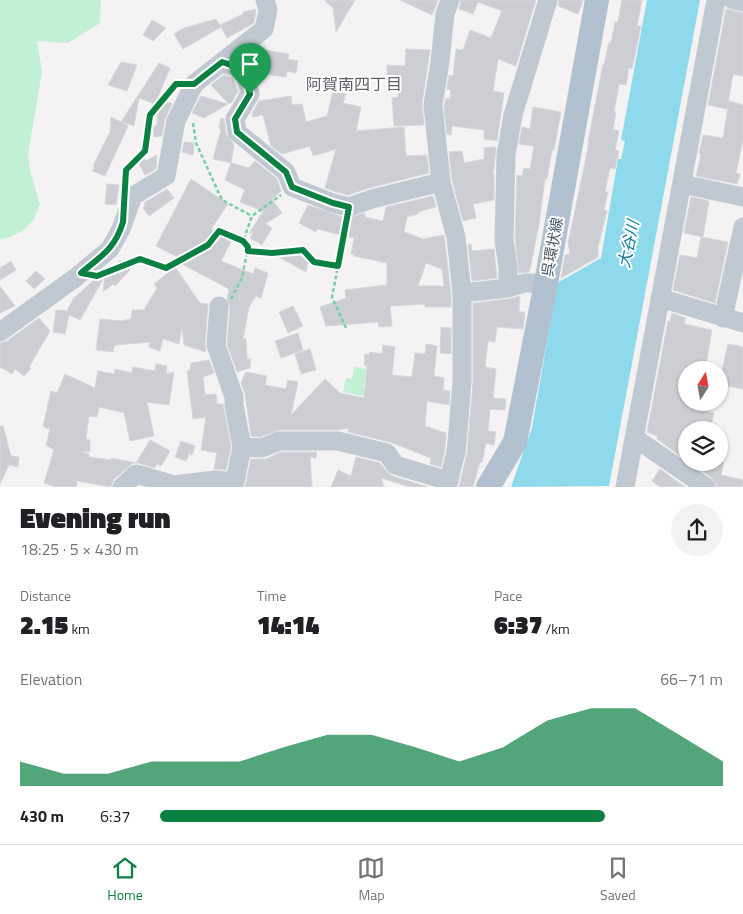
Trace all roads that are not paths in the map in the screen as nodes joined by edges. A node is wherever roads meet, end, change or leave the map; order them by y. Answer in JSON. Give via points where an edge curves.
{"nodes":[{"id":1,"x":265,"y":0,"type":"edge"},
{"id":2,"x":450,"y":0,"type":"edge"},
{"id":3,"x":548,"y":0,"type":"edge"},
{"id":4,"x":597,"y":0,"type":"edge"},
{"id":5,"x":716,"y":0,"type":"edge"},
{"id":6,"x":733,"y":0,"type":"edge"},
{"id":7,"x":743,"y":2,"type":"edge"},
{"id":8,"x":222,"y":62,"type":"junction"},
{"id":9,"x":441,"y":182,"type":"junction"},
{"id":10,"x":682,"y":184,"type":"junction"},
{"id":11,"x":743,"y":197,"type":"edge"},
{"id":12,"x":743,"y":227,"type":"edge"},
{"id":13,"x":546,"y":283,"type":"junction"},
{"id":14,"x":508,"y":288,"type":"junction"},
{"id":15,"x":462,"y":293,"type":"junction"},
{"id":16,"x":660,"y":298,"type":"junction"},
{"id":17,"x":219,"y":306,"type":"road end"},
{"id":18,"x":723,"y":318,"type":"junction"},
{"id":19,"x":743,"y":323,"type":"edge"},
{"id":20,"x":0,"y":332,"type":"edge"},
{"id":21,"x":635,"y":438,"type":"junction"},
{"id":22,"x":242,"y":447,"type":"junction"},
{"id":23,"x":448,"y":484,"type":"edge"},
{"id":24,"x":122,"y":486,"type":"edge"},
{"id":25,"x":488,"y":486,"type":"edge"},
{"id":26,"x":625,"y":486,"type":"edge"},
{"id":27,"x":706,"y":486,"type":"edge"}],
"edges":[{"from":1,"to":8,"type":"street","via":[[268,10],[264,28]]},
{"from":2,"to":9,"type":"street","via":[[445,14],[433,105]]},
{"from":3,"to":14,"type":"street","via":[[513,115],[506,155],[504,240]]},
{"from":4,"to":13,"type":"main road","name":"呉環状線"},
{"from":5,"to":10,"type":"street"},
{"from":6,"to":7,"type":"street"},
{"from":8,"to":9,"type":"street","via":[[240,68],[250,94],[235,119],[237,132],[286,172],[292,187],[349,207]]},
{"from":8,"to":20,"type":"street","via":[[194,84],[176,120],[166,176],[133,196],[110,249]]},
{"from":9,"to":15,"type":"street","via":[[456,237]]},
{"from":10,"to":11,"type":"street"},
{"from":10,"to":16,"type":"street"},
{"from":12,"to":18,"type":"street"},
{"from":13,"to":14,"type":"street","via":[[525,283]]},
{"from":13,"to":25,"type":"main road","name":"呉環状線","via":[[515,442]]},
{"from":14,"to":15,"type":"street"},
{"from":15,"to":23,"type":"street","via":[[462,382],[456,452]]},
{"from":16,"to":18,"type":"street"},
{"from":16,"to":21,"type":"street"},
{"from":17,"to":22,"type":"street","via":[[216,345],[234,397]]},
{"from":18,"to":19,"type":"street"},
{"from":21,"to":26,"type":"street"},
{"from":21,"to":27,"type":"street"},
{"from":22,"to":23,"type":"street","via":[[262,448],[279,440],[338,441],[387,453],[395,465]]},
{"from":22,"to":24,"type":"street","via":[[235,482],[215,480],[174,484],[136,474]]}]}
